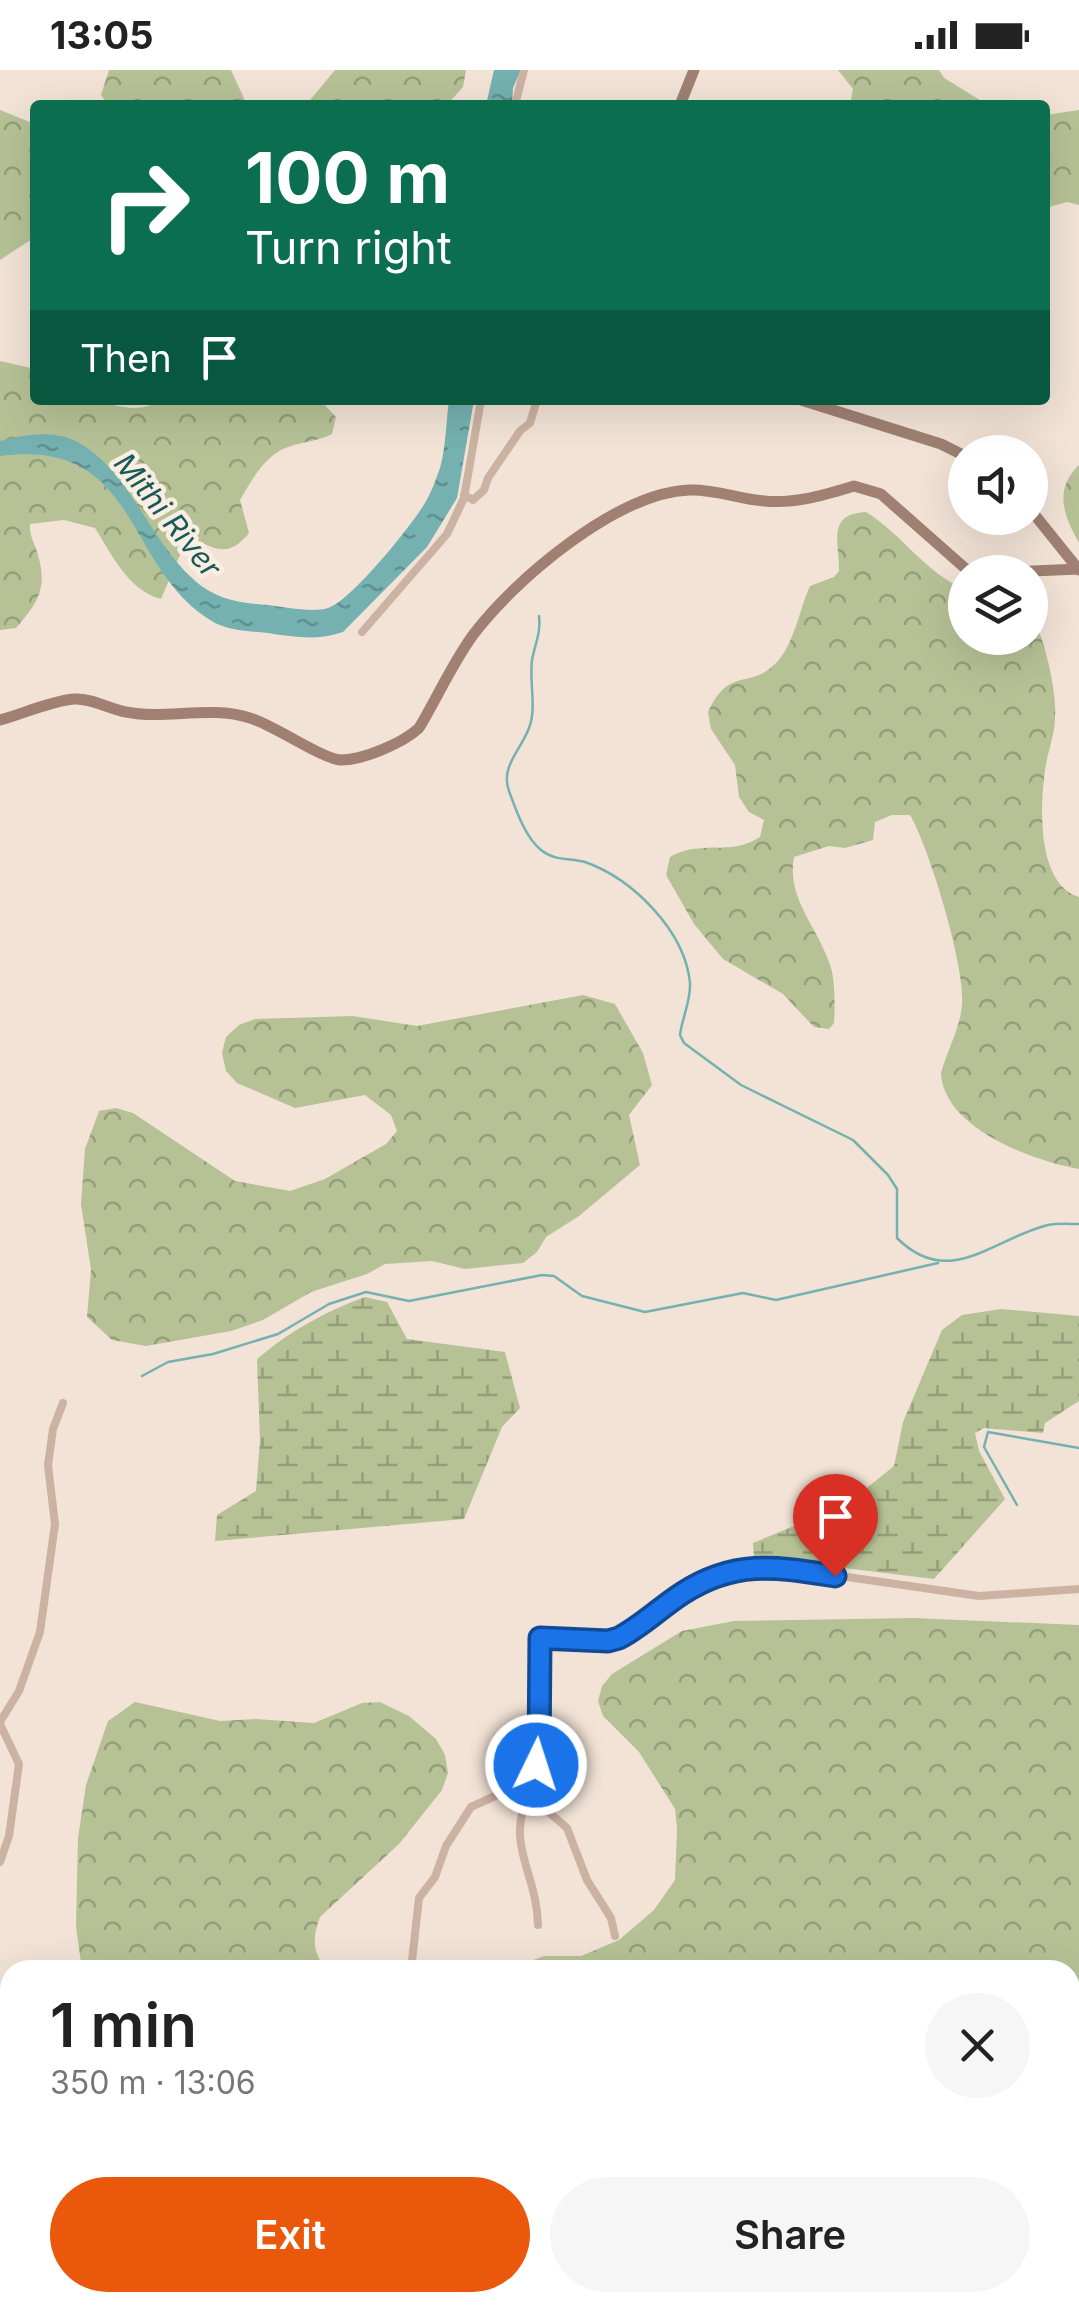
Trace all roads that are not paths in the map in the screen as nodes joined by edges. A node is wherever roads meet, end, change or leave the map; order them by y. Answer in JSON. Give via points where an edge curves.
{"nodes":[{"id":1,"x":524,"y":70,"type":"edge"},
{"id":2,"x":694,"y":70,"type":"edge"},
{"id":3,"x":517,"y":100,"type":"edge"},
{"id":4,"x":682,"y":100,"type":"edge"},
{"id":5,"x":481,"y":405,"type":"edge"},
{"id":6,"x":535,"y":405,"type":"edge"},
{"id":7,"x":832,"y":406,"type":"edge"},
{"id":8,"x":948,"y":448,"type":"edge"},
{"id":9,"x":464,"y":494,"type":"junction"},
{"id":10,"x":1048,"y":532,"type":"edge"},
{"id":11,"x":951,"y":555,"type":"edge"},
{"id":12,"x":1078,"y":570,"type":"edge"},
{"id":13,"x":1048,"y":571,"type":"edge"},
{"id":14,"x":362,"y":632,"type":"dead end"},
{"id":15,"x":0,"y":720,"type":"edge"},
{"id":16,"x":63,"y":1402,"type":"dead end"},
{"id":17,"x":1079,"y":1590,"type":"edge"},
{"id":18,"x":0,"y":1723,"type":"edge"},
{"id":19,"x":531,"y":1768,"type":"junction"},
{"id":20,"x":532,"y":1788,"type":"junction"},
{"id":21,"x":2,"y":1848,"type":"edge"},
{"id":22,"x":0,"y":1862,"type":"edge"},
{"id":23,"x":538,"y":1925,"type":"dead end"},
{"id":24,"x":615,"y":1936,"type":"dead end"},
{"id":25,"x":413,"y":1960,"type":"edge"},
{"id":26,"x":0,"y":2178,"type":"edge"},
{"id":27,"x":0,"y":2187,"type":"edge"}],
"edges":[{"from":1,"to":3,"type":"street"},
{"from":2,"to":4,"type":"street"},
{"from":5,"to":9,"type":"street"},
{"from":6,"to":9,"type":"street","via":[[484,490],[473,500]]},
{"from":7,"to":8,"type":"street"},
{"from":9,"to":14,"type":"street","via":[[447,534]]},
{"from":10,"to":12,"type":"street"},
{"from":11,"to":15,"type":"street","via":[[864,487],[794,502],[721,490],[669,492],[600,522],[562,548],[471,637],[419,728],[359,756],[333,758],[247,717],[210,711],[136,713],[70,699]]},
{"from":12,"to":13,"type":"street"},
{"from":16,"to":18,"type":"street","via":[[48,1465],[55,1524],[40,1632]]},
{"from":17,"to":19,"type":"street","via":[[979,1596],[770,1566],[723,1574],[619,1638],[540,1638],[539,1759]]},
{"from":18,"to":21,"type":"street","via":[[20,1764]]},
{"from":19,"to":20,"type":"street"},
{"from":19,"to":25,"type":"street","via":[[471,1807],[446,1846],[419,1898]]},
{"from":20,"to":23,"type":"street","via":[[518,1846],[537,1897]]},
{"from":20,"to":24,"type":"street","via":[[537,1802],[567,1828]]},
{"from":21,"to":22,"type":"street"},
{"from":26,"to":27,"type":"street"}]}
